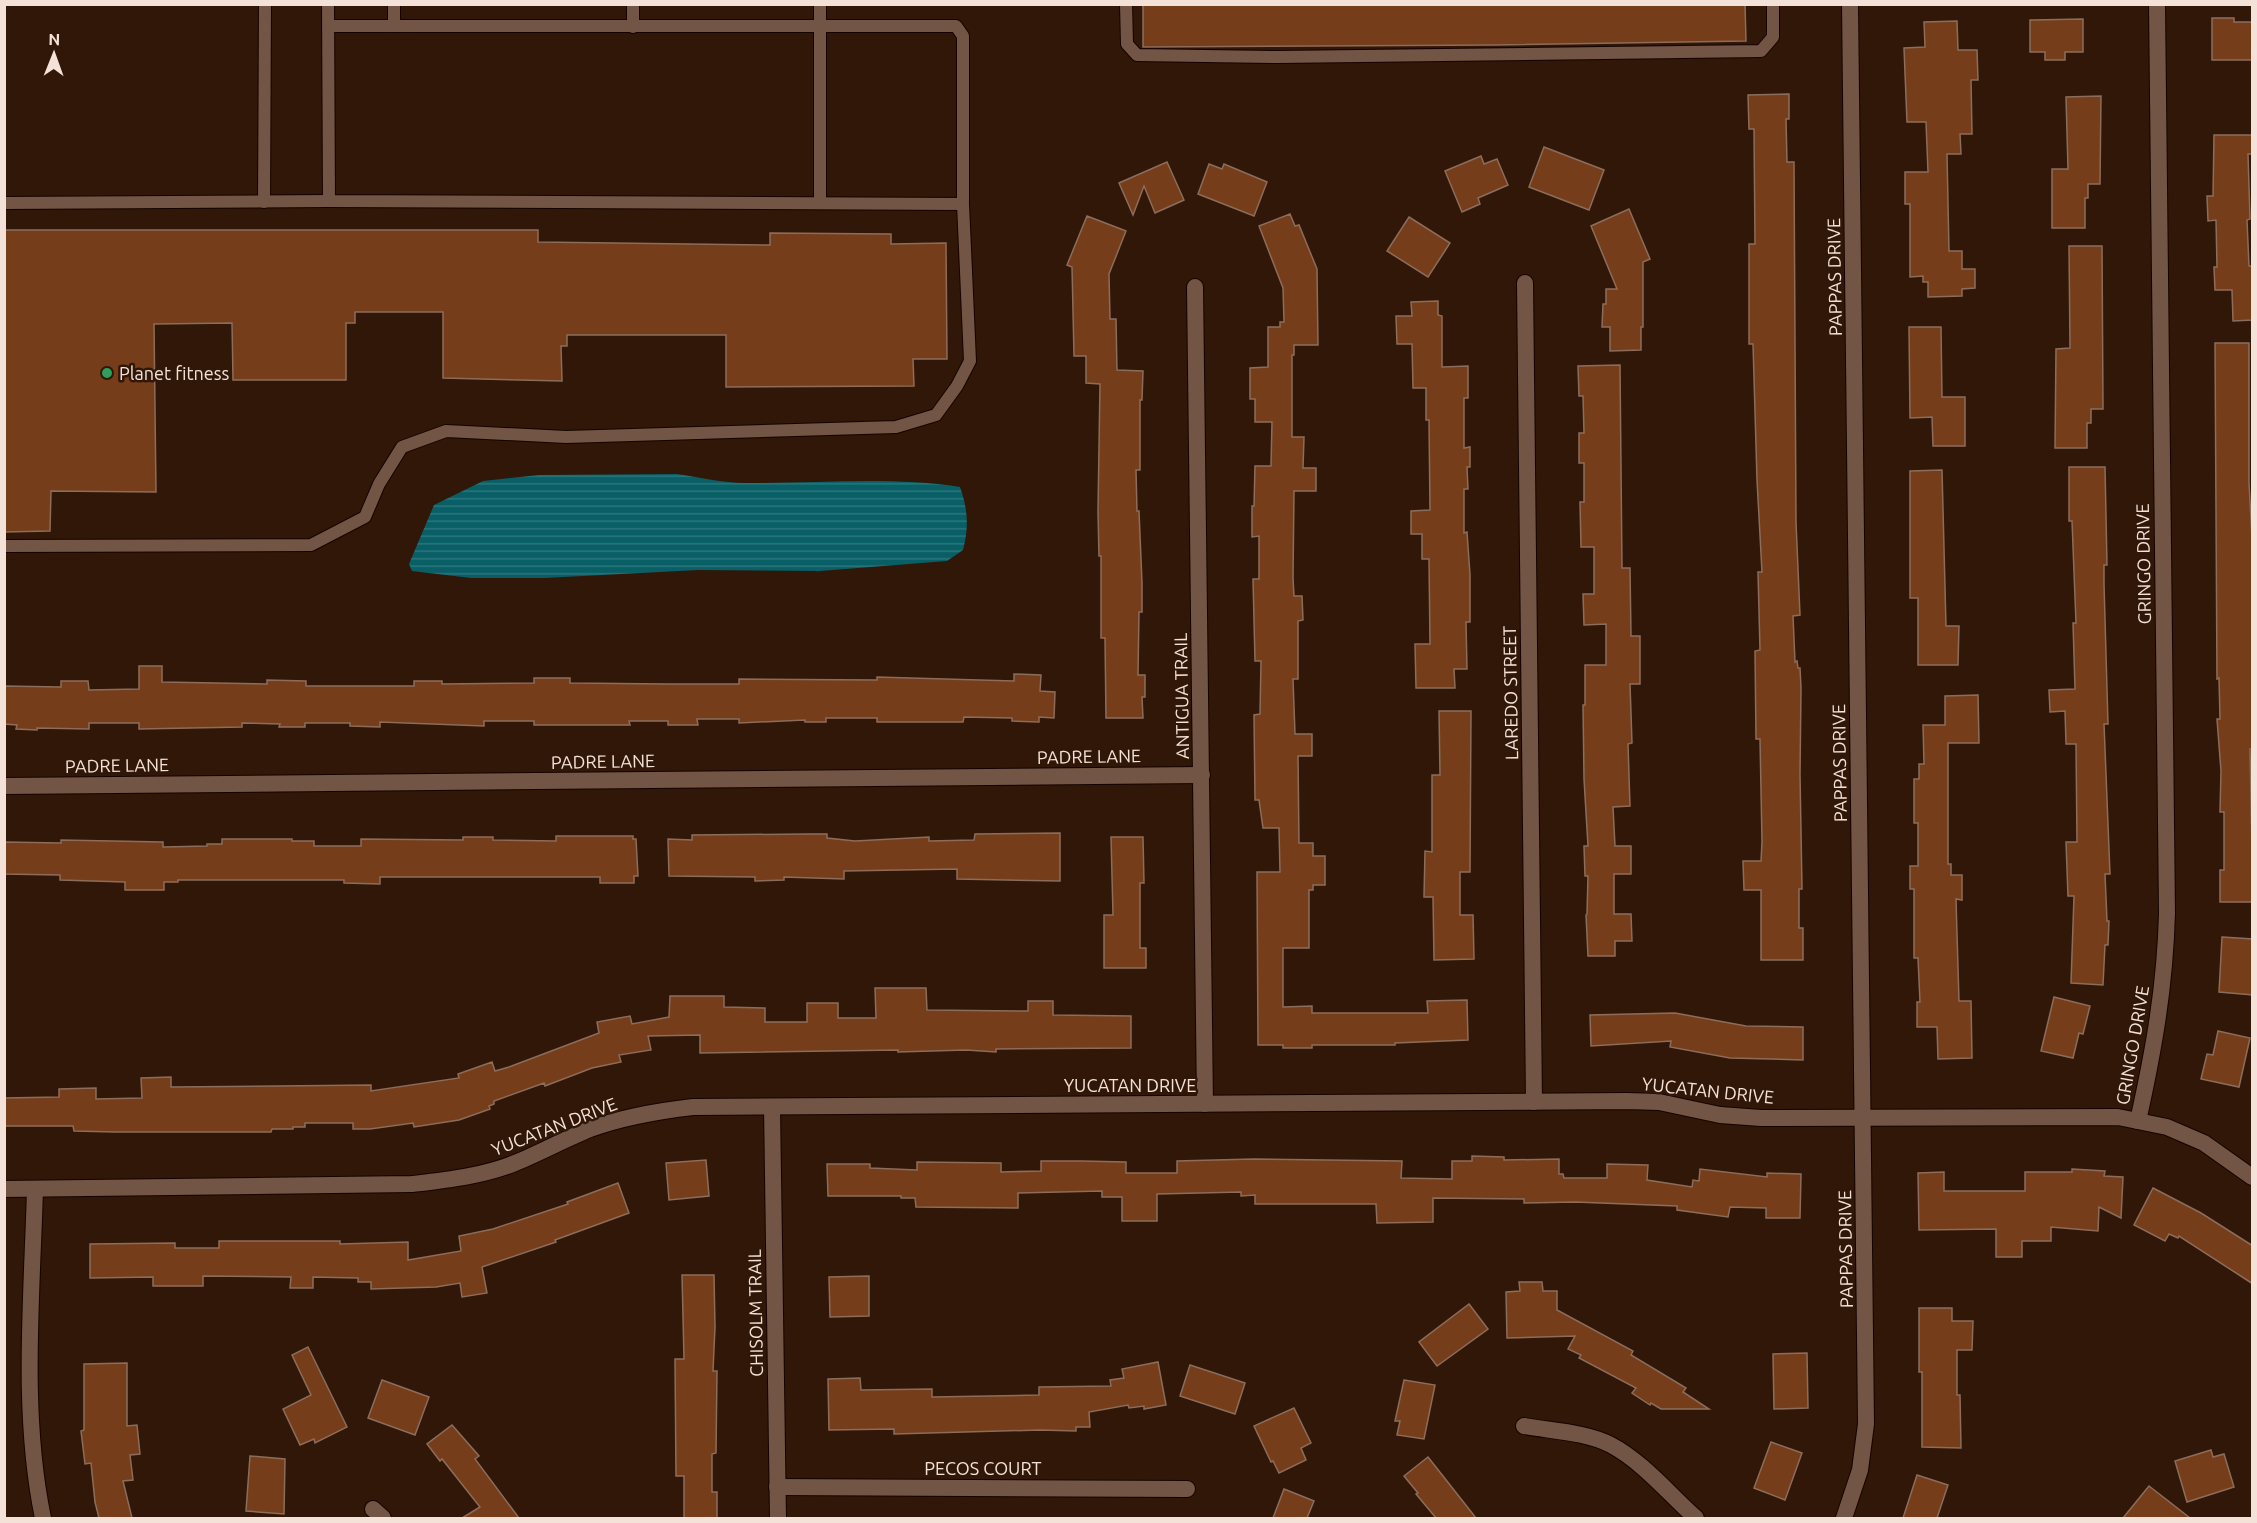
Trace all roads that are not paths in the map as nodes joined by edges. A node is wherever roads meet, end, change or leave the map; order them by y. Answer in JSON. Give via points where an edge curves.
{"nodes":[{"id":1,"x":265,"y":4,"type":"edge"},
{"id":2,"x":328,"y":4,"type":"edge"},
{"id":3,"x":394,"y":4,"type":"edge"},
{"id":4,"x":633,"y":4,"type":"edge"},
{"id":5,"x":820,"y":4,"type":"edge"},
{"id":6,"x":1126,"y":4,"type":"edge"},
{"id":7,"x":1773,"y":4,"type":"edge"},
{"id":8,"x":1850,"y":4,"type":"edge"},
{"id":9,"x":2157,"y":4,"type":"edge"},
{"id":10,"x":328,"y":26,"type":"junction"},
{"id":11,"x":393,"y":26,"type":"junction"},
{"id":12,"x":820,"y":26,"type":"junction"},
{"id":13,"x":633,"y":27,"type":"junction"},
{"id":14,"x":329,"y":201,"type":"junction"},
{"id":15,"x":264,"y":202,"type":"junction"},
{"id":16,"x":4,"y":203,"type":"edge"},
{"id":17,"x":820,"y":204,"type":"junction"},
{"id":18,"x":963,"y":204,"type":"junction"},
{"id":19,"x":1525,"y":283,"type":"dead end"},
{"id":20,"x":1195,"y":287,"type":"dead end"},
{"id":21,"x":4,"y":546,"type":"edge"},
{"id":22,"x":1202,"y":775,"type":"junction"},
{"id":23,"x":4,"y":786,"type":"edge"},
{"id":24,"x":1534,"y":1102,"type":"junction"},
{"id":25,"x":1205,"y":1104,"type":"junction"},
{"id":26,"x":772,"y":1107,"type":"junction"},
{"id":27,"x":1863,"y":1117,"type":"junction"},
{"id":28,"x":2138,"y":1121,"type":"junction"},
{"id":29,"x":2253,"y":1177,"type":"edge"},
{"id":30,"x":4,"y":1189,"type":"edge"},
{"id":31,"x":35,"y":1189,"type":"junction"},
{"id":32,"x":1524,"y":1426,"type":"dead end"},
{"id":33,"x":777,"y":1487,"type":"junction"},
{"id":34,"x":1187,"y":1489,"type":"dead end"},
{"id":35,"x":44,"y":1518,"type":"edge"},
{"id":36,"x":778,"y":1518,"type":"edge"},
{"id":37,"x":1696,"y":1518,"type":"edge"},
{"id":38,"x":1844,"y":1518,"type":"edge"}],
"edges":[{"from":1,"to":15,"type":"lane"},
{"from":2,"to":10,"type":"lane"},
{"from":3,"to":11,"type":"lane"},
{"from":4,"to":13,"type":"lane"},
{"from":5,"to":12,"type":"lane"},
{"from":6,"to":7,"type":"lane","via":[[1128,44],[1137,55],[1278,57],[1761,51],[1773,37]]},
{"from":8,"to":27,"type":"street","name":"PAPPAS DRIVE"},
{"from":9,"to":28,"type":"street","name":"GRINGO DRIVE","via":[[2167,913],[2159,1017]]},
{"from":10,"to":11,"type":"lane"},
{"from":10,"to":14,"type":"lane"},
{"from":11,"to":13,"type":"lane"},
{"from":12,"to":13,"type":"lane"},
{"from":12,"to":17,"type":"lane"},
{"from":12,"to":18,"type":"lane","via":[[956,26],[963,36]]},
{"from":14,"to":15,"type":"lane"},
{"from":14,"to":17,"type":"lane"},
{"from":15,"to":16,"type":"lane"},
{"from":17,"to":18,"type":"lane"},
{"from":18,"to":21,"type":"lane","via":[[970,361],[936,414],[896,427],[566,436],[446,431],[402,447],[365,517],[311,545]]},
{"from":19,"to":24,"type":"street","name":"LAREDO STREET"},
{"from":20,"to":22,"type":"street","name":"ANTIGUA TRAIL"},
{"from":22,"to":23,"type":"street","name":"PADRE LANE"},
{"from":22,"to":25,"type":"street","name":"ANTIGUA TRAIL"},
{"from":24,"to":25,"type":"street","name":"YUCATAN DRIVE"},
{"from":24,"to":27,"type":"street","name":"YUCATAN DRIVE","via":[[1659,1102],[1736,1117]]},
{"from":25,"to":26,"type":"street","name":"YUCATAN DRIVE"},
{"from":26,"to":31,"type":"street","name":"YUCATAN DRIVE","via":[[693,1107],[646,1113],[589,1130],[542,1153],[493,1170],[412,1184]]},
{"from":26,"to":33,"type":"street","name":"CHISOLM TRAIL"},
{"from":27,"to":28,"type":"street","name":"YUCATAN DRIVE","via":[[2103,1116]]},
{"from":27,"to":38,"type":"street","name":"PAPPAS DRIVE","via":[[1866,1424],[1860,1470]]},
{"from":28,"to":29,"type":"street","name":"YUCATAN DRIVE","via":[[2167,1127],[2204,1143]]},
{"from":30,"to":31,"type":"street","name":"YUCATAN DRIVE"},
{"from":31,"to":35,"type":"street","via":[[30,1412]]},
{"from":32,"to":37,"type":"street","via":[[1610,1445],[1639,1464]]},
{"from":33,"to":34,"type":"street","name":"PECOS COURT"},
{"from":33,"to":36,"type":"street","name":"CHISOLM TRAIL"}]}
